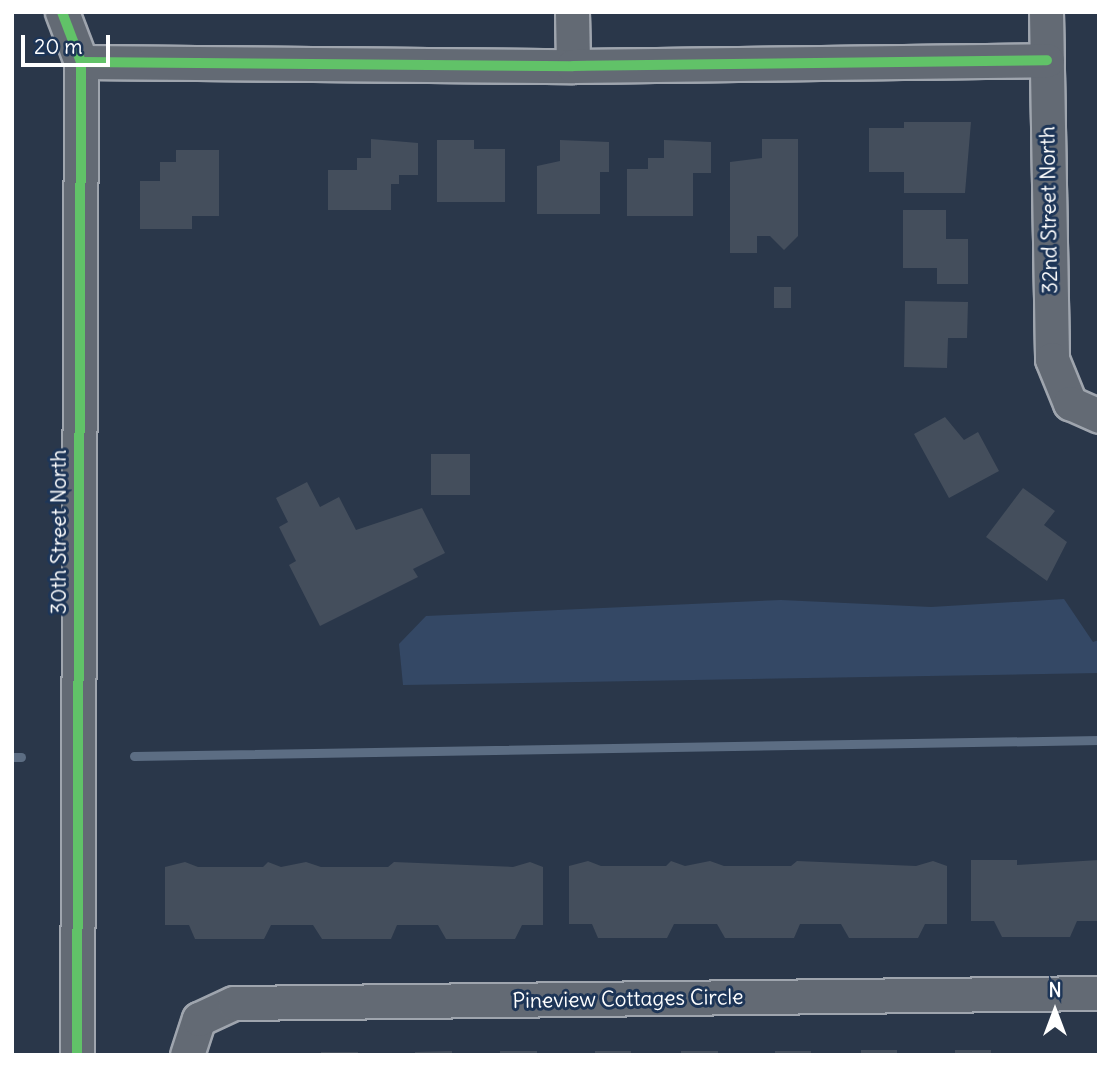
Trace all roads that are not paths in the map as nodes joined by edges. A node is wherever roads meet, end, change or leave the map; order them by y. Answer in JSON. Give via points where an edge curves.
{"nodes":[{"id":1,"x":62,"y":12,"type":"edge"},
{"id":2,"x":572,"y":12,"type":"edge"},
{"id":3,"x":1046,"y":12,"type":"edge"},
{"id":4,"x":1046,"y":60,"type":"junction"},
{"id":5,"x":81,"y":62,"type":"junction"},
{"id":6,"x":573,"y":66,"type":"junction"},
{"id":7,"x":1085,"y":410,"type":"edge"},
{"id":8,"x":1099,"y":993,"type":"edge"},
{"id":9,"x":77,"y":1055,"type":"edge"},
{"id":10,"x":187,"y":1055,"type":"edge"}],
"edges":[{"from":1,"to":5,"type":"street","name":"30th Street North"},
{"from":2,"to":6,"type":"street"},
{"from":3,"to":4,"type":"street","name":"32nd Street North"},
{"from":4,"to":6,"type":"street"},
{"from":4,"to":7,"type":"street","name":"32nd Street North","via":[[1052,359]]},
{"from":5,"to":6,"type":"street"},
{"from":5,"to":9,"type":"street","name":"30th Street North"},
{"from":8,"to":10,"type":"street","name":"Pineview Cottages Circle","via":[[234,1003],[199,1019]]}]}
